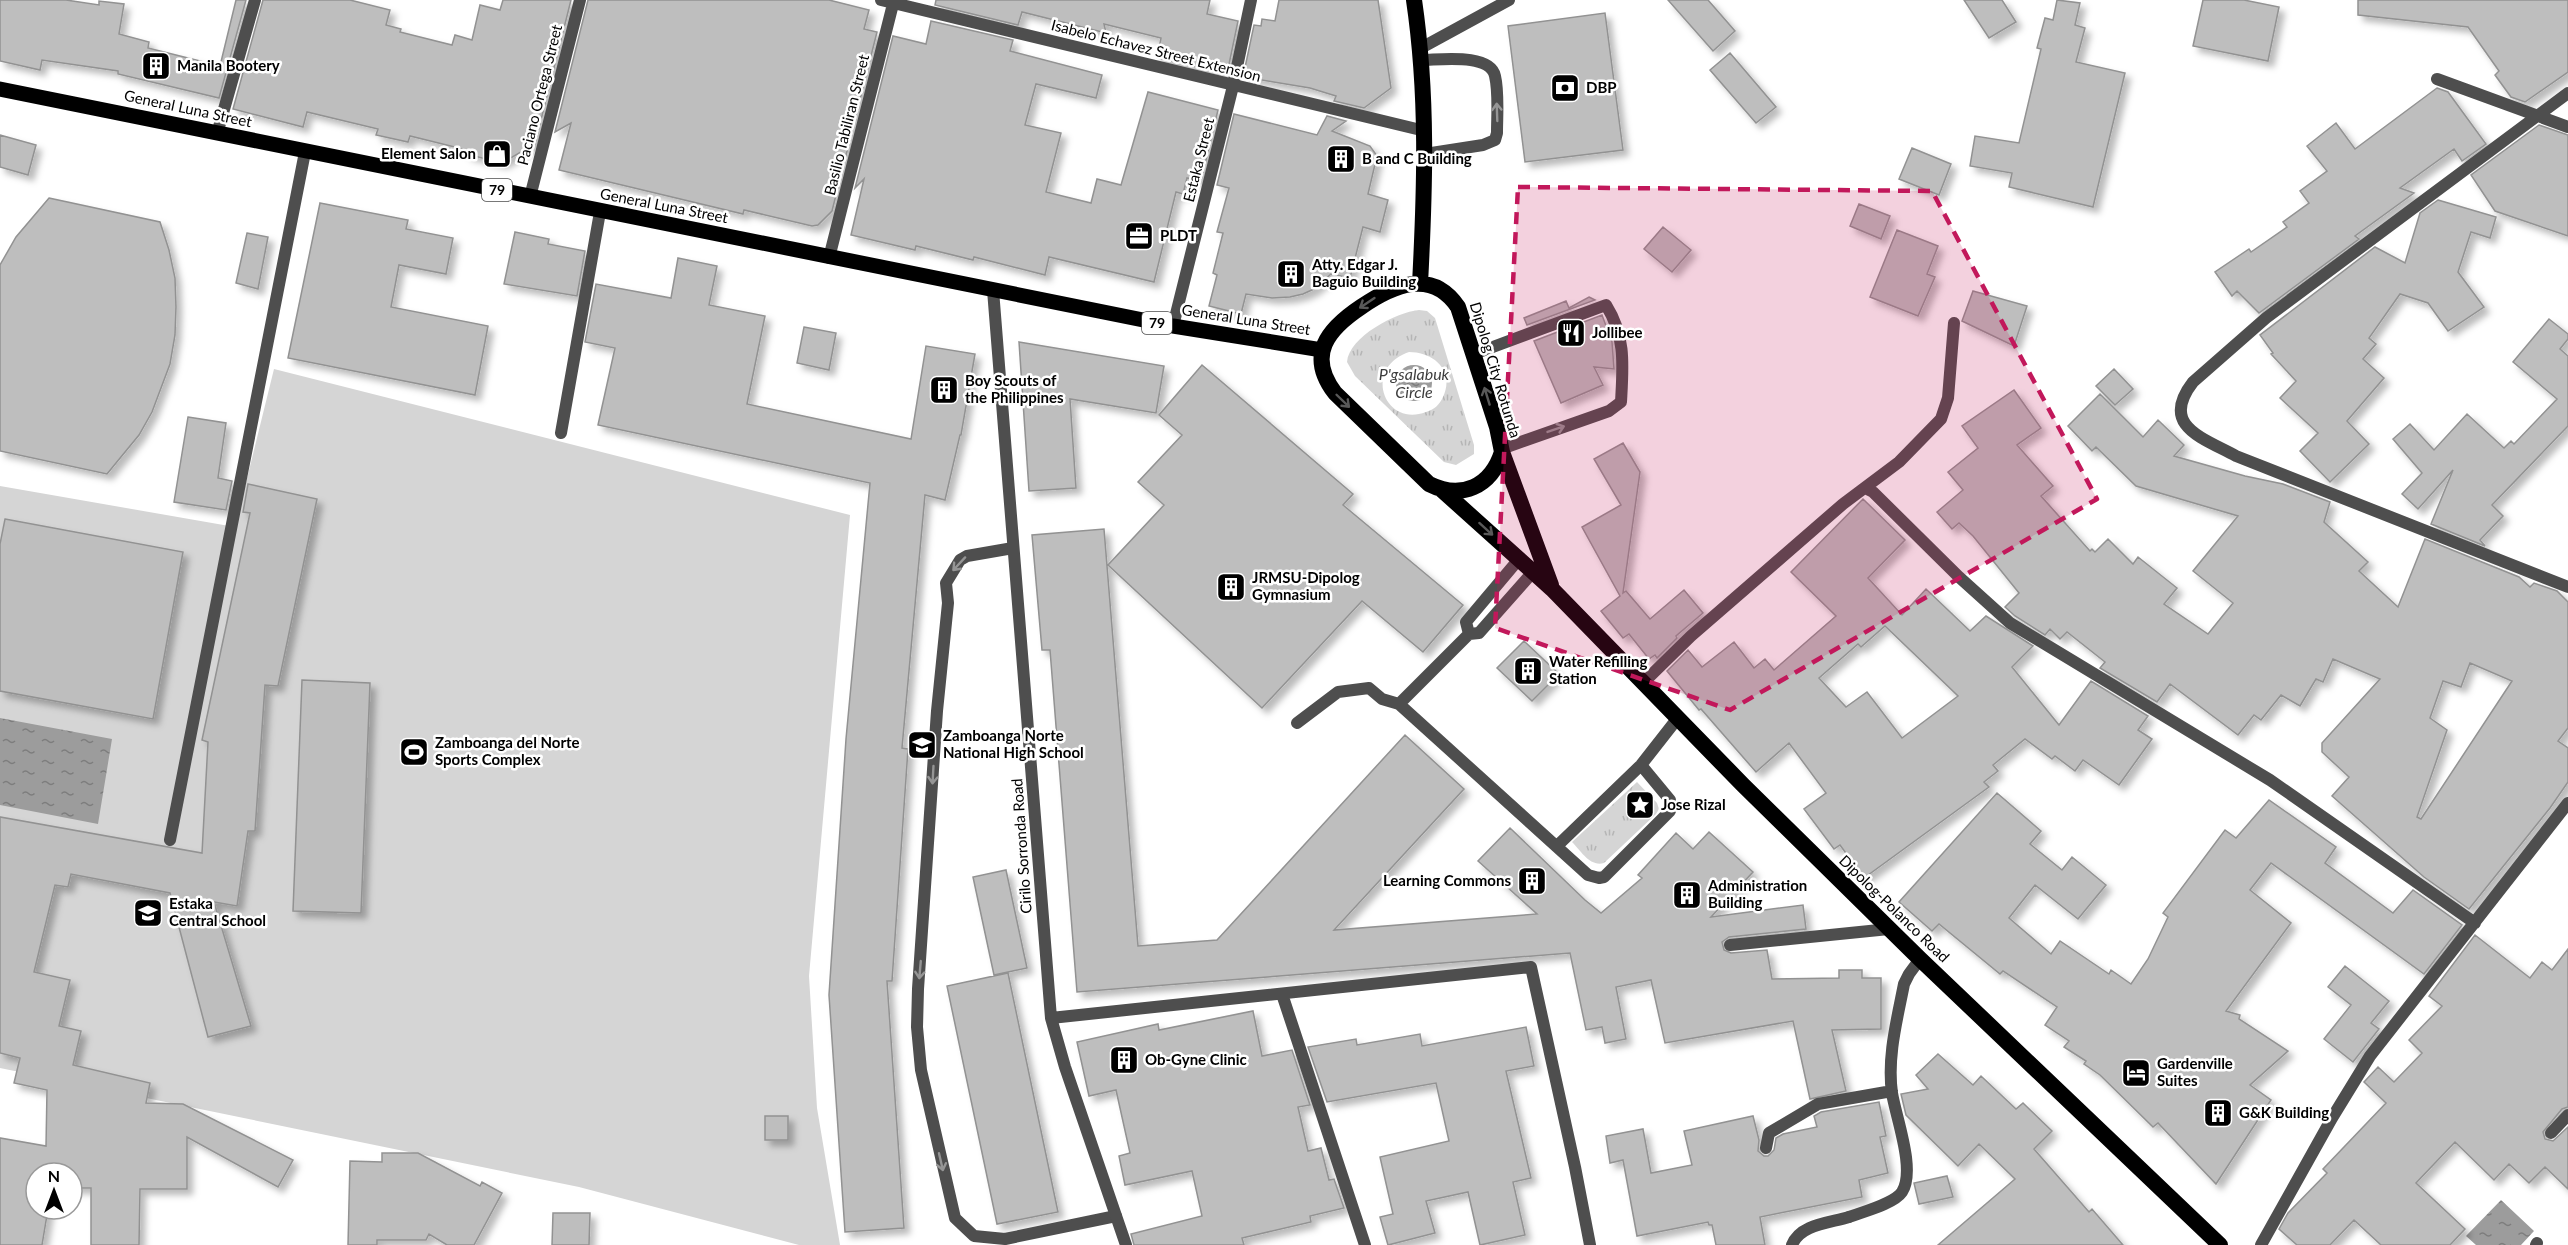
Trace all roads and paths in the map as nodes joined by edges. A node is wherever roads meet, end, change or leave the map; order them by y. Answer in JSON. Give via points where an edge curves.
{"nodes":[{"id":1,"x":255,"y":0,"type":"edge"},
{"id":2,"x":580,"y":0,"type":"edge"},
{"id":3,"x":880,"y":0,"type":"edge"},
{"id":4,"x":1251,"y":0,"type":"edge"},
{"id":5,"x":1414,"y":0,"type":"edge"},
{"id":6,"x":1509,"y":0,"type":"edge"},
{"id":7,"x":894,"y":2,"type":"edge"},
{"id":8,"x":1421,"y":54,"type":"junction"},
{"id":9,"x":2438,"y":79,"type":"dead end"},
{"id":10,"x":1233,"y":86,"type":"junction"},
{"id":11,"x":0,"y":90,"type":"edge"},
{"id":12,"x":2568,"y":93,"type":"edge"},
{"id":13,"x":2540,"y":116,"type":"junction"},
{"id":14,"x":2568,"y":128,"type":"edge"},
{"id":15,"x":1425,"y":131,"type":"junction"},
{"id":16,"x":217,"y":134,"type":"junction"},
{"id":17,"x":305,"y":152,"type":"junction"},
{"id":18,"x":1425,"y":154,"type":"junction"},
{"id":19,"x":530,"y":197,"type":"junction"},
{"id":20,"x":600,"y":212,"type":"junction"},
{"id":21,"x":829,"y":258,"type":"junction"},
{"id":22,"x":1420,"y":284,"type":"junction"},
{"id":23,"x":993,"y":290,"type":"junction"},
{"id":24,"x":1954,"y":323,"type":"dead end"},
{"id":25,"x":1173,"y":326,"type":"junction"},
{"id":26,"x":1322,"y":350,"type":"junction"},
{"id":27,"x":1473,"y":354,"type":"junction"},
{"id":28,"x":561,"y":433,"type":"dead end"},
{"id":29,"x":1501,"y":450,"type":"junction"},
{"id":30,"x":1865,"y":488,"type":"junction"},
{"id":31,"x":1442,"y":490,"type":"junction"},
{"id":32,"x":1013,"y":548,"type":"junction"},
{"id":33,"x":1519,"y":559,"type":"junction"},
{"id":34,"x":1533,"y":572,"type":"junction"},
{"id":35,"x":2568,"y":587,"type":"edge"},
{"id":36,"x":1552,"y":589,"type":"junction"},
{"id":37,"x":1469,"y":633,"type":"junction"},
{"id":38,"x":1643,"y":683,"type":"junction"},
{"id":39,"x":1399,"y":704,"type":"junction"},
{"id":40,"x":1677,"y":718,"type":"junction"},
{"id":41,"x":1297,"y":723,"type":"dead end"},
{"id":42,"x":1641,"y":765,"type":"junction"},
{"id":43,"x":2568,"y":803,"type":"edge"},
{"id":44,"x":170,"y":840,"type":"dead end"},
{"id":45,"x":1557,"y":846,"type":"junction"},
{"id":46,"x":2475,"y":923,"type":"junction"},
{"id":47,"x":1889,"y":929,"type":"junction"},
{"id":48,"x":1730,"y":945,"type":"dead end"},
{"id":49,"x":1920,"y":959,"type":"junction"},
{"id":50,"x":1282,"y":994,"type":"junction"},
{"id":51,"x":1051,"y":1018,"type":"junction"},
{"id":52,"x":1892,"y":1091,"type":"junction"},
{"id":53,"x":2568,"y":1114,"type":"edge"},
{"id":54,"x":2551,"y":1133,"type":"dead end"},
{"id":55,"x":1766,"y":1148,"type":"dead end"},
{"id":56,"x":1116,"y":1216,"type":"junction"},
{"id":57,"x":1126,"y":1245,"type":"edge"},
{"id":58,"x":1365,"y":1245,"type":"edge"},
{"id":59,"x":1590,"y":1245,"type":"edge"},
{"id":60,"x":1792,"y":1245,"type":"edge"},
{"id":61,"x":2220,"y":1245,"type":"edge"},
{"id":62,"x":2261,"y":1245,"type":"edge"}],
"edges":[{"from":1,"to":16,"type":"street"},
{"from":2,"to":19,"type":"street","name":"Paciano Ortega Street"},
{"from":3,"to":7,"type":"street","name":"Isabelo Echavez Street Extension"},
{"from":4,"to":10,"type":"street","name":"Estaka Street"},
{"from":5,"to":8,"type":"highway"},
{"from":6,"to":8,"type":"street"},
{"from":7,"to":10,"type":"street","name":"Isabelo Echavez Street Extension"},
{"from":7,"to":21,"type":"street","name":"Basilio Tabiliran Street"},
{"from":8,"to":15,"type":"highway"},
{"from":18,"to":8,"type":"street","one_way":true,"via":[[1495,140],[1495,75],[1490,66],[1477,60]]},
{"from":9,"to":13,"type":"street"},
{"from":10,"to":15,"type":"street","name":"Isabelo Echavez Street Extension"},
{"from":10,"to":25,"type":"street","name":"Estaka Street"},
{"from":11,"to":16,"type":"main road","name":"General Luna Street","number":"79"},
{"from":12,"to":13,"type":"street"},
{"from":13,"to":14,"type":"street"},
{"from":13,"to":35,"type":"street","via":[[2266,318],[2193,382],[2180,407],[2189,430],[2236,456]]},
{"from":15,"to":18,"type":"highway"},
{"from":16,"to":17,"type":"main road","name":"General Luna Street","number":"79"},
{"from":17,"to":19,"type":"main road","name":"General Luna Street","number":"79"},
{"from":17,"to":44,"type":"street"},
{"from":18,"to":22,"type":"highway"},
{"from":19,"to":20,"type":"main road","name":"General Luna Street","number":"79"},
{"from":20,"to":21,"type":"main road","name":"General Luna Street","number":"79"},
{"from":20,"to":28,"type":"street"},
{"from":21,"to":23,"type":"main road","name":"General Luna Street","number":"79"},
{"from":22,"to":26,"type":"highway","name":"Dipolog City Rotunda","one_way":true,"via":[[1400,285],[1374,298],[1340,321]]},
{"from":22,"to":27,"type":"highway","name":"Dipolog City Rotunda","via":[[1436,286],[1450,294]]},
{"from":23,"to":25,"type":"main road","name":"General Luna Street","number":"79"},
{"from":23,"to":32,"type":"street","name":"Cirilo Sorronda Road"},
{"from":24,"to":30,"type":"street","via":[[1948,398],[1941,418],[1899,462]]},
{"from":25,"to":26,"type":"main road","name":"General Luna Street","number":"79"},
{"from":26,"to":31,"type":"highway","one_way":true,"via":[[1326,382],[1335,393],[1429,484]]},
{"from":29,"to":27,"type":"highway","name":"Dipolog City Rotunda","one_way":true},
{"from":29,"to":27,"type":"street","one_way":true,"via":[[1609,411],[1621,402],[1622,347],[1617,322],[1606,305]]},
{"from":29,"to":31,"type":"highway","name":"Dipolog City Rotunda","via":[[1489,477],[1473,488],[1458,492]]},
{"from":29,"to":36,"type":"highway"},
{"from":30,"to":38,"type":"street","via":[[1691,636]]},
{"from":30,"to":46,"type":"street","via":[[2010,623],[2270,780]]},
{"from":31,"to":33,"type":"highway","name":"Dipolog-Polanco Road","one_way":true},
{"from":32,"to":51,"type":"street","name":"Cirilo Sorronda Road"},
{"from":32,"to":56,"type":"street","one_way":true,"via":[[967,556],[960,560],[946,583],[948,603],[918,989],[921,1070],[955,1218],[974,1236],[1005,1239]]},
{"from":33,"to":34,"type":"highway","name":"Dipolog-Polanco Road"},
{"from":33,"to":37,"type":"street","via":[[1466,621]]},
{"from":34,"to":36,"type":"highway","name":"Dipolog-Polanco Road"},
{"from":34,"to":37,"type":"street","via":[[1479,633]]},
{"from":36,"to":38,"type":"highway","name":"Dipolog-Polanco Road"},
{"from":37,"to":39,"type":"street"},
{"from":38,"to":40,"type":"highway","name":"Dipolog-Polanco Road"},
{"from":39,"to":41,"type":"street","via":[[1382,699],[1368,688],[1338,692]]},
{"from":39,"to":45,"type":"street"},
{"from":40,"to":42,"type":"street"},
{"from":40,"to":47,"type":"highway","name":"Dipolog-Polanco Road"},
{"from":42,"to":45,"type":"street"},
{"from":42,"to":45,"type":"street","via":[[1670,800],[1670,811],[1604,877],[1588,875]]},
{"from":43,"to":46,"type":"street"},
{"from":46,"to":62,"type":"street","via":[[2370,1056]]},
{"from":47,"to":48,"type":"street"},
{"from":47,"to":49,"type":"highway","name":"Dipolog-Polanco Road"},
{"from":49,"to":52,"type":"street","via":[[1904,984],[1891,1060]]},
{"from":49,"to":61,"type":"highway","name":"Dipolog-Polanco Road"},
{"from":50,"to":51,"type":"street"},
{"from":50,"to":58,"type":"street"},
{"from":50,"to":59,"type":"street","via":[[1531,967]]},
{"from":51,"to":56,"type":"street","name":"Cirilo Sorronda Road"},
{"from":52,"to":55,"type":"street","via":[[1818,1104],[1769,1133]]},
{"from":52,"to":60,"type":"street","via":[[1907,1167],[1902,1191],[1895,1199],[1803,1230]]},
{"from":53,"to":54,"type":"street"},
{"from":56,"to":57,"type":"street","name":"Cirilo Sorronda Road"}]}
